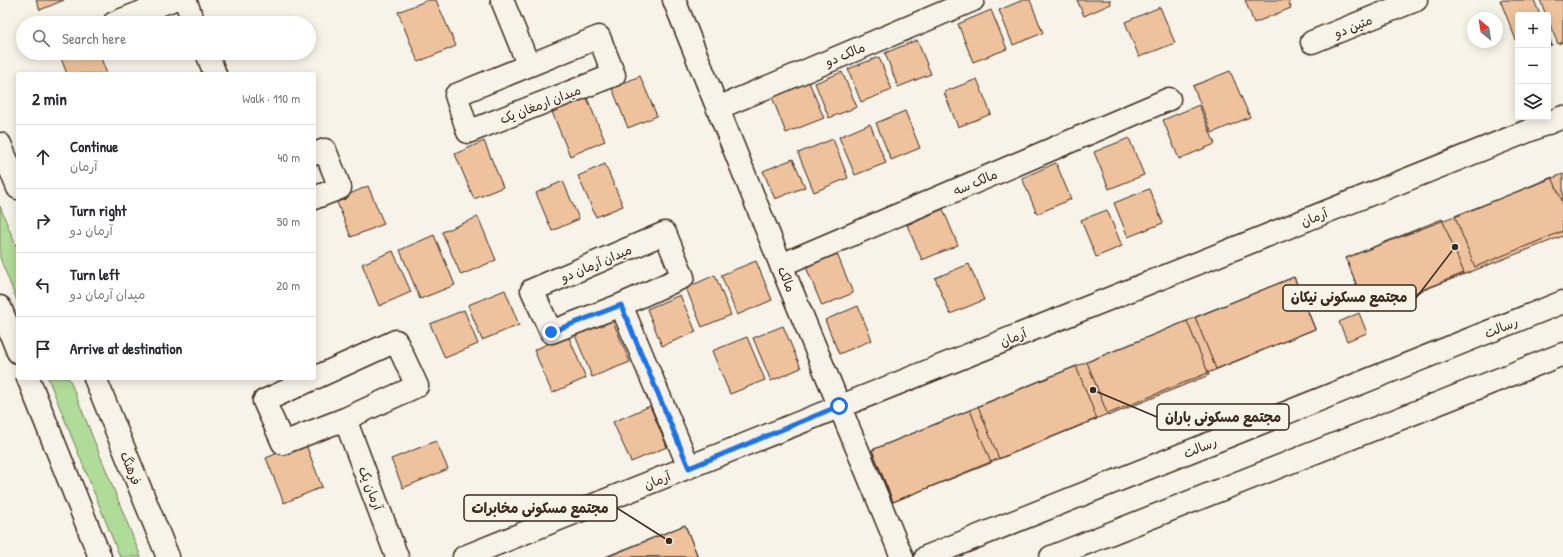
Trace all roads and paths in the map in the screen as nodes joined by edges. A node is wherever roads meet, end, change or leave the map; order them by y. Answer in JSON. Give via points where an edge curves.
{"nodes":[{"id":1,"x":172,"y":0,"type":"edge"},
{"id":2,"x":185,"y":0,"type":"edge"},
{"id":3,"x":502,"y":0,"type":"edge"},
{"id":4,"x":674,"y":0,"type":"edge"},
{"id":5,"x":973,"y":0,"type":"edge"},
{"id":6,"x":1416,"y":0,"type":"edge"},
{"id":7,"x":146,"y":5,"type":"edge"},
{"id":8,"x":126,"y":16,"type":"edge"},
{"id":9,"x":191,"y":16,"type":"edge"},
{"id":10,"x":1312,"y":42,"type":"dead end"},
{"id":11,"x":210,"y":60,"type":"edge"},
{"id":12,"x":528,"y":64,"type":"junction"},
{"id":13,"x":214,"y":72,"type":"edge"},
{"id":14,"x":1169,"y":99,"type":"dead end"},
{"id":15,"x":718,"y":108,"type":"junction"},
{"id":16,"x":1563,"y":117,"type":"edge"},
{"id":17,"x":0,"y":144,"type":"edge"},
{"id":18,"x":316,"y":153,"type":"edge"},
{"id":19,"x":16,"y":183,"type":"edge"},
{"id":20,"x":316,"y":197,"type":"edge"},
{"id":21,"x":781,"y":265,"type":"junction"},
{"id":22,"x":1563,"y":302,"type":"edge"},
{"id":23,"x":621,"y":305,"type":"junction"},
{"id":24,"x":0,"y":307,"type":"edge"},
{"id":25,"x":16,"y":347,"type":"edge"},
{"id":26,"x":1563,"y":354,"type":"edge"},
{"id":27,"x":316,"y":377,"type":"edge"},
{"id":28,"x":29,"y":380,"type":"edge"},
{"id":29,"x":96,"y":380,"type":"edge"},
{"id":30,"x":310,"y":380,"type":"edge"},
{"id":31,"x":839,"y":406,"type":"junction"},
{"id":32,"x":345,"y":419,"type":"junction"},
{"id":33,"x":689,"y":468,"type":"junction"},
{"id":34,"x":100,"y":557,"type":"edge"},
{"id":35,"x":168,"y":557,"type":"edge"},
{"id":36,"x":397,"y":557,"type":"edge"},
{"id":37,"x":464,"y":557,"type":"edge"},
{"id":38,"x":902,"y":557,"type":"edge"},
{"id":39,"x":926,"y":557,"type":"edge"},
{"id":40,"x":1051,"y":557,"type":"edge"}],
"edges":[{"from":1,"to":7,"type":"street"},
{"from":2,"to":9,"type":"street"},
{"from":3,"to":12,"type":"street"},
{"from":4,"to":15,"type":"street","name":"مالک"},
{"from":5,"to":15,"type":"street","name":"مالک دو"},
{"from":6,"to":10,"type":"street","name":"متین دو"},
{"from":7,"to":8,"type":"street"},
{"from":11,"to":13,"type":"street"},
{"from":12,"to":12,"type":"street","name":"میدان ارمغان یک","via":[[599,37],[614,75],[468,132],[456,95]]},
{"from":14,"to":21,"type":"street","name":"مالک سه"},
{"from":15,"to":21,"type":"street","name":"مالک"},
{"from":16,"to":31,"type":"street","name":"آرمان"},
{"from":17,"to":19,"type":"street"},
{"from":18,"to":20,"type":"street","via":[[325,150],[340,188]]},
{"from":21,"to":31,"type":"street","name":"مالک"},
{"from":22,"to":39,"type":"street","name":"رسالت"},
{"from":23,"to":23,"type":"street","name":"میدان آرمان دو","via":[[683,277],[664,234],[532,290],[551,332]]},
{"from":23,"to":33,"type":"street"},
{"from":24,"to":25,"type":"street"},
{"from":26,"to":40,"type":"street"},
{"from":27,"to":32,"type":"street","via":[[396,341],[417,386]]},
{"from":28,"to":34,"type":"street"},
{"from":29,"to":35,"type":"street","name":"فرهنگ"},
{"from":30,"to":32,"type":"street","via":[[264,401],[283,443]]},
{"from":31,"to":33,"type":"street","name":"آرمان"},
{"from":31,"to":38,"type":"street","name":"مالک"},
{"from":32,"to":36,"type":"street","name":"آرمان یک"},
{"from":33,"to":37,"type":"street","name":"آرمان"}]}
